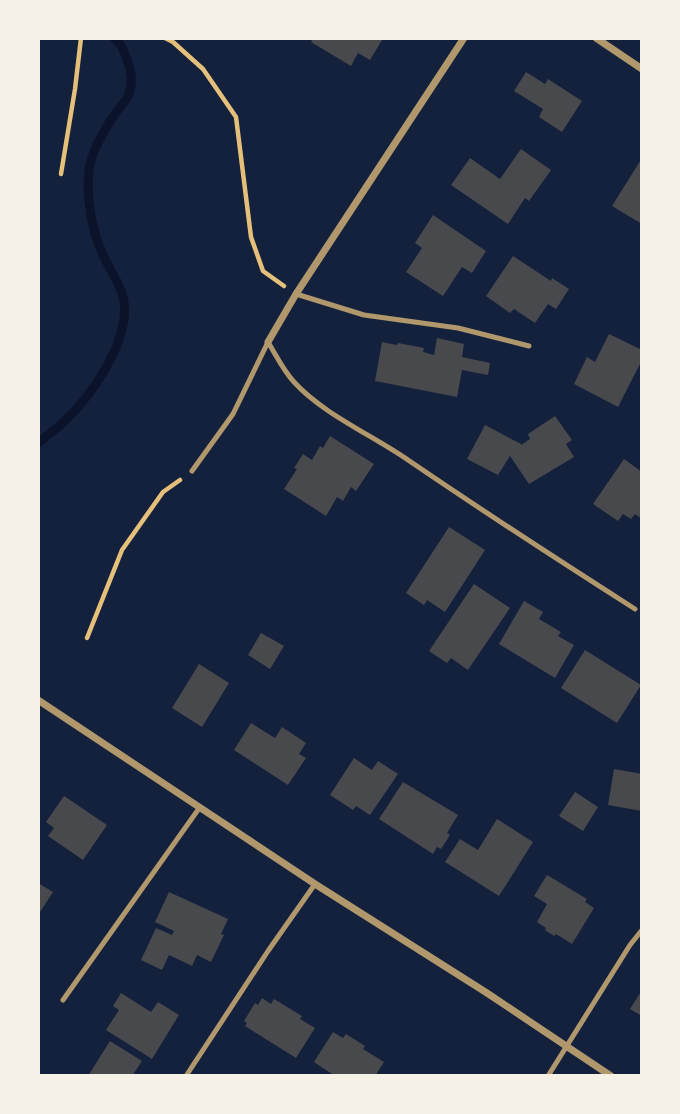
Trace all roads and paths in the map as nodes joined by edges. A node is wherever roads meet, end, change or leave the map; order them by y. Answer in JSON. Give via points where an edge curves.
{"nodes":[{"id":1,"x":81,"y":38,"type":"edge"},
{"id":2,"x":165,"y":38,"type":"edge"},
{"id":3,"x":464,"y":38,"type":"edge"},
{"id":4,"x":596,"y":38,"type":"edge"},
{"id":5,"x":642,"y":69,"type":"edge"},
{"id":6,"x":61,"y":174,"type":"dead end"},
{"id":7,"x":296,"y":294,"type":"junction"},
{"id":8,"x":268,"y":342,"type":"junction"},
{"id":9,"x":529,"y":346,"type":"dead end"},
{"id":10,"x":192,"y":471,"type":"joint"},
{"id":11,"x":635,"y":609,"type":"dead end"},
{"id":12,"x":87,"y":638,"type":"dead end"},
{"id":13,"x":38,"y":700,"type":"edge"},
{"id":14,"x":200,"y":807,"type":"junction"},
{"id":15,"x":315,"y":884,"type":"junction"},
{"id":16,"x":642,"y":930,"type":"edge"},
{"id":17,"x":64,"y":1000,"type":"dead end"},
{"id":18,"x":567,"y":1046,"type":"junction"},
{"id":19,"x":186,"y":1076,"type":"edge"},
{"id":20,"x":548,"y":1076,"type":"edge"},
{"id":21,"x":611,"y":1076,"type":"edge"}],
"edges":[{"from":1,"to":6,"type":"path"},
{"from":2,"to":7,"type":"path","via":[[203,69],[236,117],[251,237],[263,271]]},
{"from":3,"to":7,"type":"street"},
{"from":4,"to":5,"type":"street"},
{"from":7,"to":8,"type":"street"},
{"from":7,"to":9,"type":"lane","via":[[364,315],[458,328]]},
{"from":8,"to":10,"type":"lane","via":[[233,414]]},
{"from":8,"to":11,"type":"lane","via":[[295,383],[318,403]]},
{"from":10,"to":12,"type":"path","via":[[163,492],[122,550]]},
{"from":13,"to":14,"type":"street"},
{"from":14,"to":15,"type":"street"},
{"from":14,"to":17,"type":"lane"},
{"from":15,"to":18,"type":"street"},
{"from":15,"to":19,"type":"lane"},
{"from":16,"to":18,"type":"lane"},
{"from":18,"to":20,"type":"lane"},
{"from":18,"to":21,"type":"street"}]}
